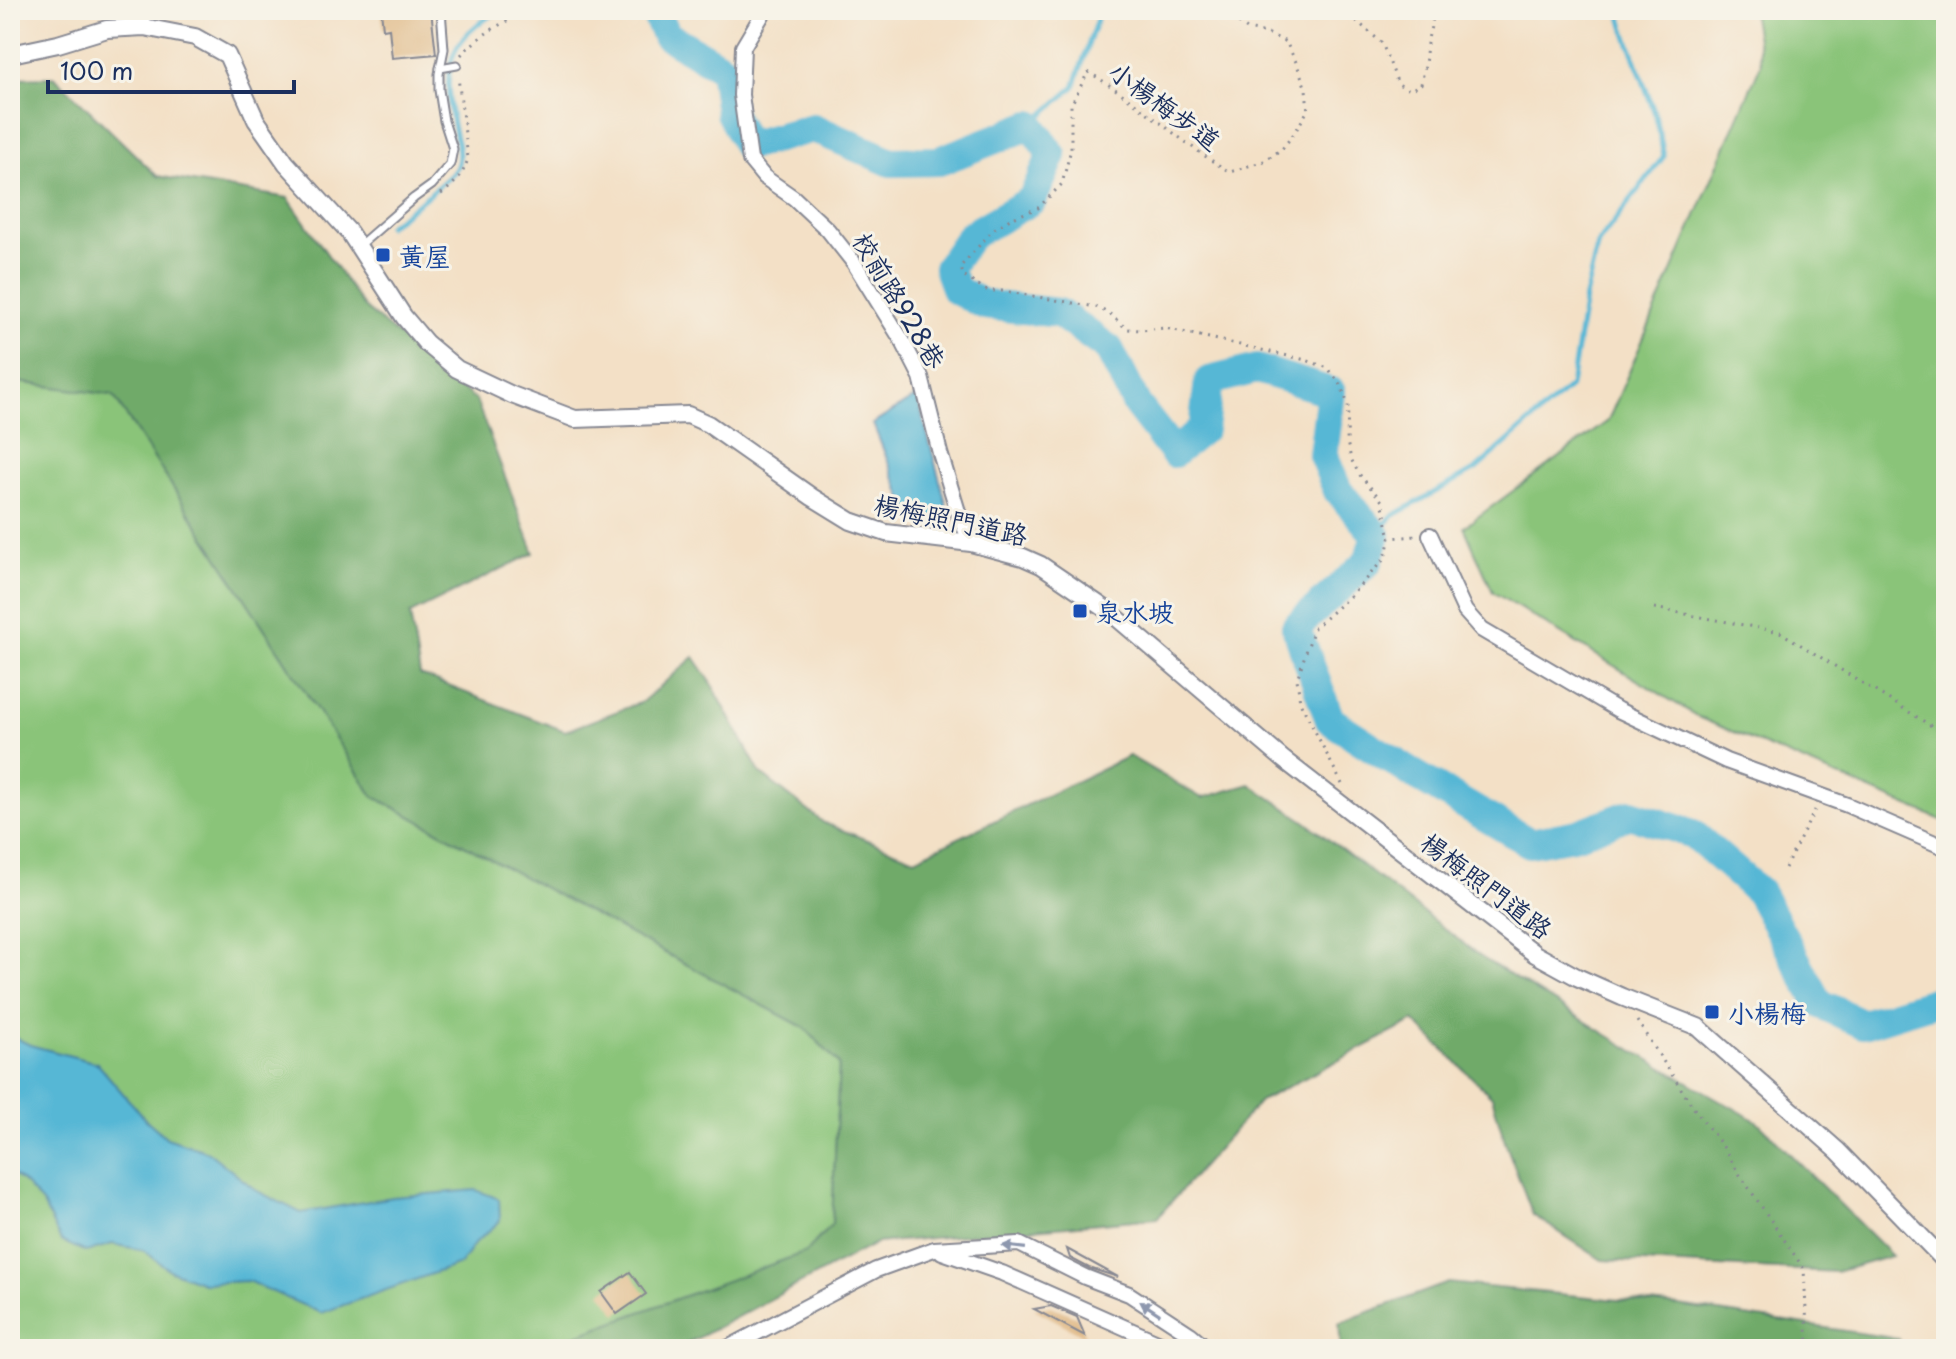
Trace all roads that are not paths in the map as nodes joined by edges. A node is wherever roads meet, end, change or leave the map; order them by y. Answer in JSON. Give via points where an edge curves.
{"nodes":[{"id":1,"x":441,"y":10,"type":"edge"},
{"id":2,"x":765,"y":10,"type":"edge"},
{"id":3,"x":10,"y":52,"type":"edge"},
{"id":4,"x":456,"y":65,"type":"dead end"},
{"id":5,"x":441,"y":68,"type":"junction"},
{"id":6,"x":358,"y":246,"type":"junction"},
{"id":7,"x":1430,"y":535,"type":"road end"},
{"id":8,"x":971,"y":543,"type":"junction"},
{"id":9,"x":1946,"y":848,"type":"edge"},
{"id":10,"x":934,"y":1249,"type":"junction"},
{"id":11,"x":1946,"y":1262,"type":"edge"},
{"id":12,"x":726,"y":1349,"type":"edge"},
{"id":13,"x":1173,"y":1349,"type":"edge"},
{"id":14,"x":1208,"y":1349,"type":"edge"}],
"edges":[{"from":1,"to":5,"type":"lane"},
{"from":2,"to":8,"type":"street","name":"校前路928巷","via":[[743,47],[741,95],[750,160],[828,230],[903,342],[921,377]]},
{"from":3,"to":6,"type":"street","name":"楊梅照門道路","via":[[107,29],[144,27],[195,37],[227,55],[256,120]]},
{"from":4,"to":5,"type":"lane"},
{"from":5,"to":6,"type":"lane","via":[[439,90],[453,149],[450,164]]},
{"from":6,"to":8,"type":"street","name":"楊梅照門道路","via":[[404,317],[457,369],[575,419],[688,415],[851,521],[886,533]]},
{"from":7,"to":9,"type":"street","via":[[1465,611],[1482,630],[1618,710],[1726,761]]},
{"from":8,"to":11,"type":"street","name":"楊梅照門道路","via":[[1041,565],[1110,612],[1284,760],[1535,954],[1698,1027],[1838,1151]]},
{"from":10,"to":12,"type":"street","via":[[876,1270]]},
{"from":10,"to":13,"type":"street","via":[[1002,1273]]},
{"from":14,"to":10,"type":"street","one_way":true,"via":[[1129,1294],[1019,1244]]}]}
